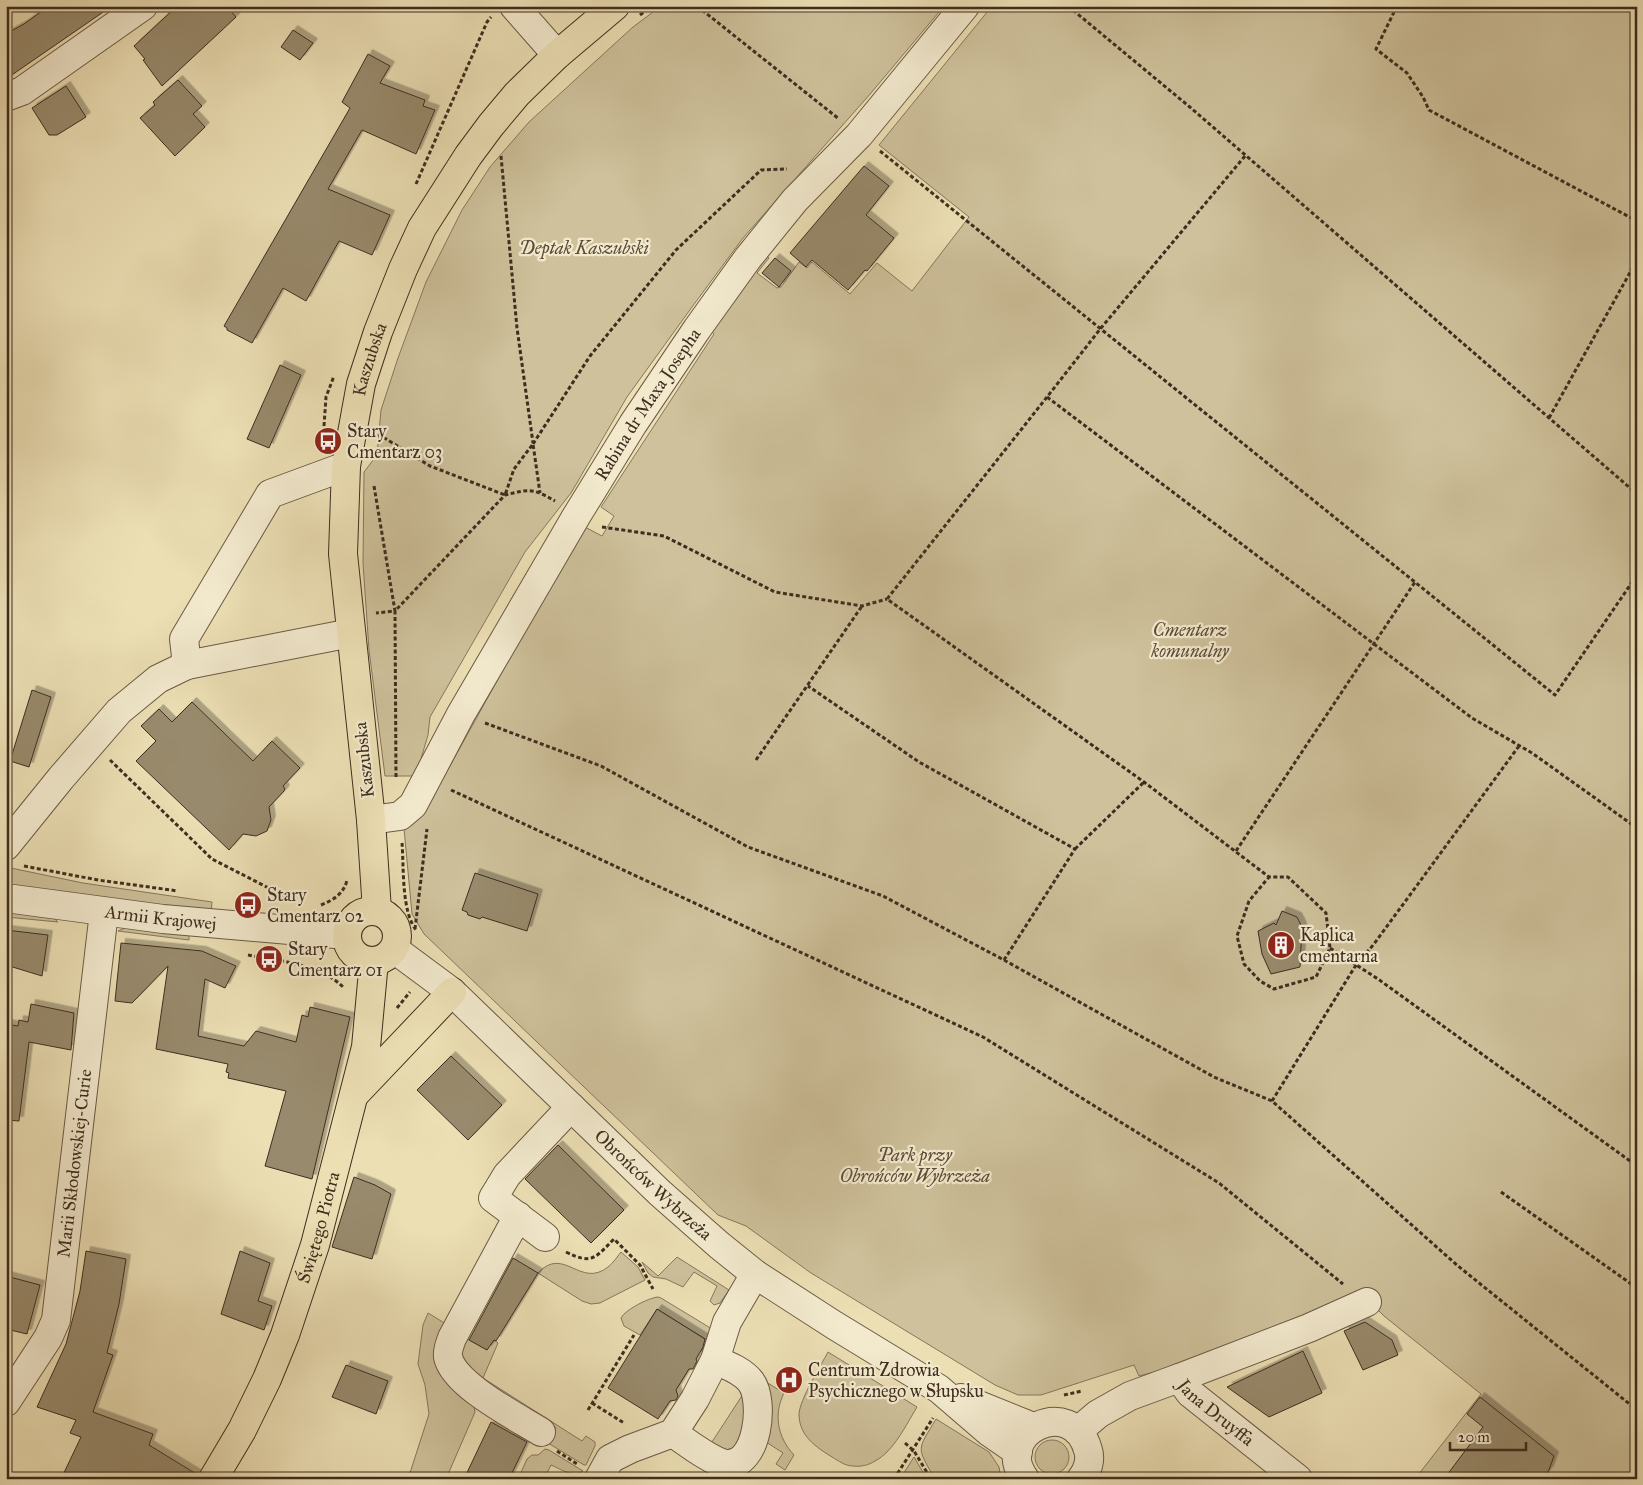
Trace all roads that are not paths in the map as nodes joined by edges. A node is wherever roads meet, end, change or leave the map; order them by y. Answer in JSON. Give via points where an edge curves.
{"nodes":[{"id":1,"x":143,"y":6,"type":"edge"},
{"id":2,"x":514,"y":6,"type":"edge"},
{"id":3,"x":965,"y":6,"type":"edge"},
{"id":4,"x":626,"y":12,"type":"edge"},
{"id":5,"x":557,"y":55,"type":"junction"},
{"id":6,"x":6,"y":97,"type":"edge"},
{"id":7,"x":346,"y":466,"type":"junction"},
{"id":8,"x":351,"y":625,"type":"junction"},
{"id":9,"x":188,"y":665,"type":"junction"},
{"id":10,"x":371,"y":820,"type":"junction"},
{"id":11,"x":14,"y":856,"type":"edge"},
{"id":12,"x":6,"y":898,"type":"edge"},
{"id":13,"x":378,"y":911,"type":"junction"},
{"id":14,"x":104,"y":912,"type":"junction"},
{"id":15,"x":347,"y":935,"type":"junction"},
{"id":16,"x":384,"y":955,"type":"junction"},
{"id":17,"x":452,"y":992,"type":"junction"},
{"id":18,"x":355,"y":1094,"type":"junction"},
{"id":19,"x":571,"y":1107,"type":"junction"},
{"id":20,"x":518,"y":1216,"type":"junction"},
{"id":21,"x":545,"y":1238,"type":"road end"},
{"id":22,"x":755,"y":1274,"type":"junction"},
{"id":23,"x":1366,"y":1302,"type":"dead end"},
{"id":24,"x":715,"y":1360,"type":"junction"},
{"id":25,"x":1179,"y":1378,"type":"junction"},
{"id":26,"x":938,"y":1400,"type":"junction"},
{"id":27,"x":6,"y":1402,"type":"edge"},
{"id":28,"x":1033,"y":1427,"type":"junction"},
{"id":29,"x":1078,"y":1431,"type":"junction"},
{"id":30,"x":541,"y":1432,"type":"road end"},
{"id":31,"x":673,"y":1433,"type":"junction"},
{"id":32,"x":1018,"y":1452,"type":"junction"},
{"id":33,"x":591,"y":1474,"type":"edge"},
{"id":34,"x":213,"y":1479,"type":"edge"},
{"id":35,"x":1025,"y":1479,"type":"edge"},
{"id":36,"x":1081,"y":1479,"type":"edge"},
{"id":37,"x":1298,"y":1479,"type":"edge"}],
"edges":[{"from":1,"to":6,"type":"street","via":[[22,91]]},
{"from":2,"to":5,"type":"street"},
{"from":3,"to":10,"type":"street","name":"Rabina dr Maxa Josepha","via":[[859,135],[795,200],[748,258],[633,424],[577,515],[461,714],[413,805],[400,816]]},
{"from":4,"to":5,"type":"main road","name":"Kaszubska"},
{"from":5,"to":7,"type":"main road","name":"Kaszubska","via":[[491,125],[422,228],[385,314],[361,384]]},
{"from":7,"to":8,"type":"main road","name":"Kaszubska","via":[[343,554]]},
{"from":7,"to":9,"type":"street","via":[[270,494],[184,639]]},
{"from":8,"to":9,"type":"street"},
{"from":8,"to":10,"type":"main road","name":"Kaszubska"},
{"from":9,"to":11,"type":"street","via":[[158,679],[120,711],[61,778]]},
{"from":10,"to":13,"type":"main road","name":"Kaszubska"},
{"from":12,"to":14,"type":"street","name":"Armii Krajowej"},
{"from":13,"to":15,"type":"main road","via":[[360,914],[349,927]]},
{"from":13,"to":16,"type":"main road","via":[[394,923],[397,936]]},
{"from":14,"to":15,"type":"street","name":"Armii Krajowej"},
{"from":14,"to":27,"type":"street","name":"Marii Skłodowskiej-Curie","via":[[56,1320],[48,1338]]},
{"from":15,"to":16,"type":"main road","via":[[352,951],[358,956],[366,960]]},
{"from":16,"to":17,"type":"street","name":"Obrońców Wybrzeża","via":[[426,972]]},
{"from":16,"to":18,"type":"main road","name":"Świętego Piotra"},
{"from":17,"to":18,"type":"main road"},
{"from":17,"to":19,"type":"street","name":"Obrońców Wybrzeża"},
{"from":18,"to":34,"type":"main road","name":"Świętego Piotra","via":[[315,1245],[285,1335],[242,1430]]},
{"from":19,"to":20,"type":"street","via":[[507,1175],[493,1198]]},
{"from":19,"to":22,"type":"street","name":"Obrońców Wybrzeża","via":[[660,1193]]},
{"from":20,"to":21,"type":"street"},
{"from":20,"to":30,"type":"street","via":[[452,1338],[448,1358],[454,1370],[471,1388]]},
{"from":22,"to":24,"type":"street","via":[[727,1322]]},
{"from":22,"to":26,"type":"street","name":"Obrońców Wybrzeża"},
{"from":23,"to":25,"type":"street","via":[[1309,1328]]},
{"from":24,"to":31,"type":"street"},
{"from":24,"to":31,"type":"street","via":[[734,1368],[751,1381],[756,1393],[758,1421],[747,1454],[731,1464],[723,1464]]},
{"from":25,"to":29,"type":"street","name":"Jana Druyffa","via":[[1130,1396],[1098,1414]]},
{"from":25,"to":37,"type":"street","name":"Jana Druyffa","via":[[1190,1393]]},
{"from":26,"to":28,"type":"street","name":"Obrońców Wybrzeża"},
{"from":26,"to":32,"type":"street","name":"Obrońców Wybrzeża"},
{"from":28,"to":29,"type":"street","via":[[1056,1421]]},
{"from":28,"to":32,"type":"street","via":[[1020,1442]]},
{"from":29,"to":36,"type":"street","via":[[1089,1453],[1088,1465]]},
{"from":31,"to":33,"type":"street","via":[[630,1449]]},
{"from":32,"to":35,"type":"street","via":[[1018,1463]]}]}
